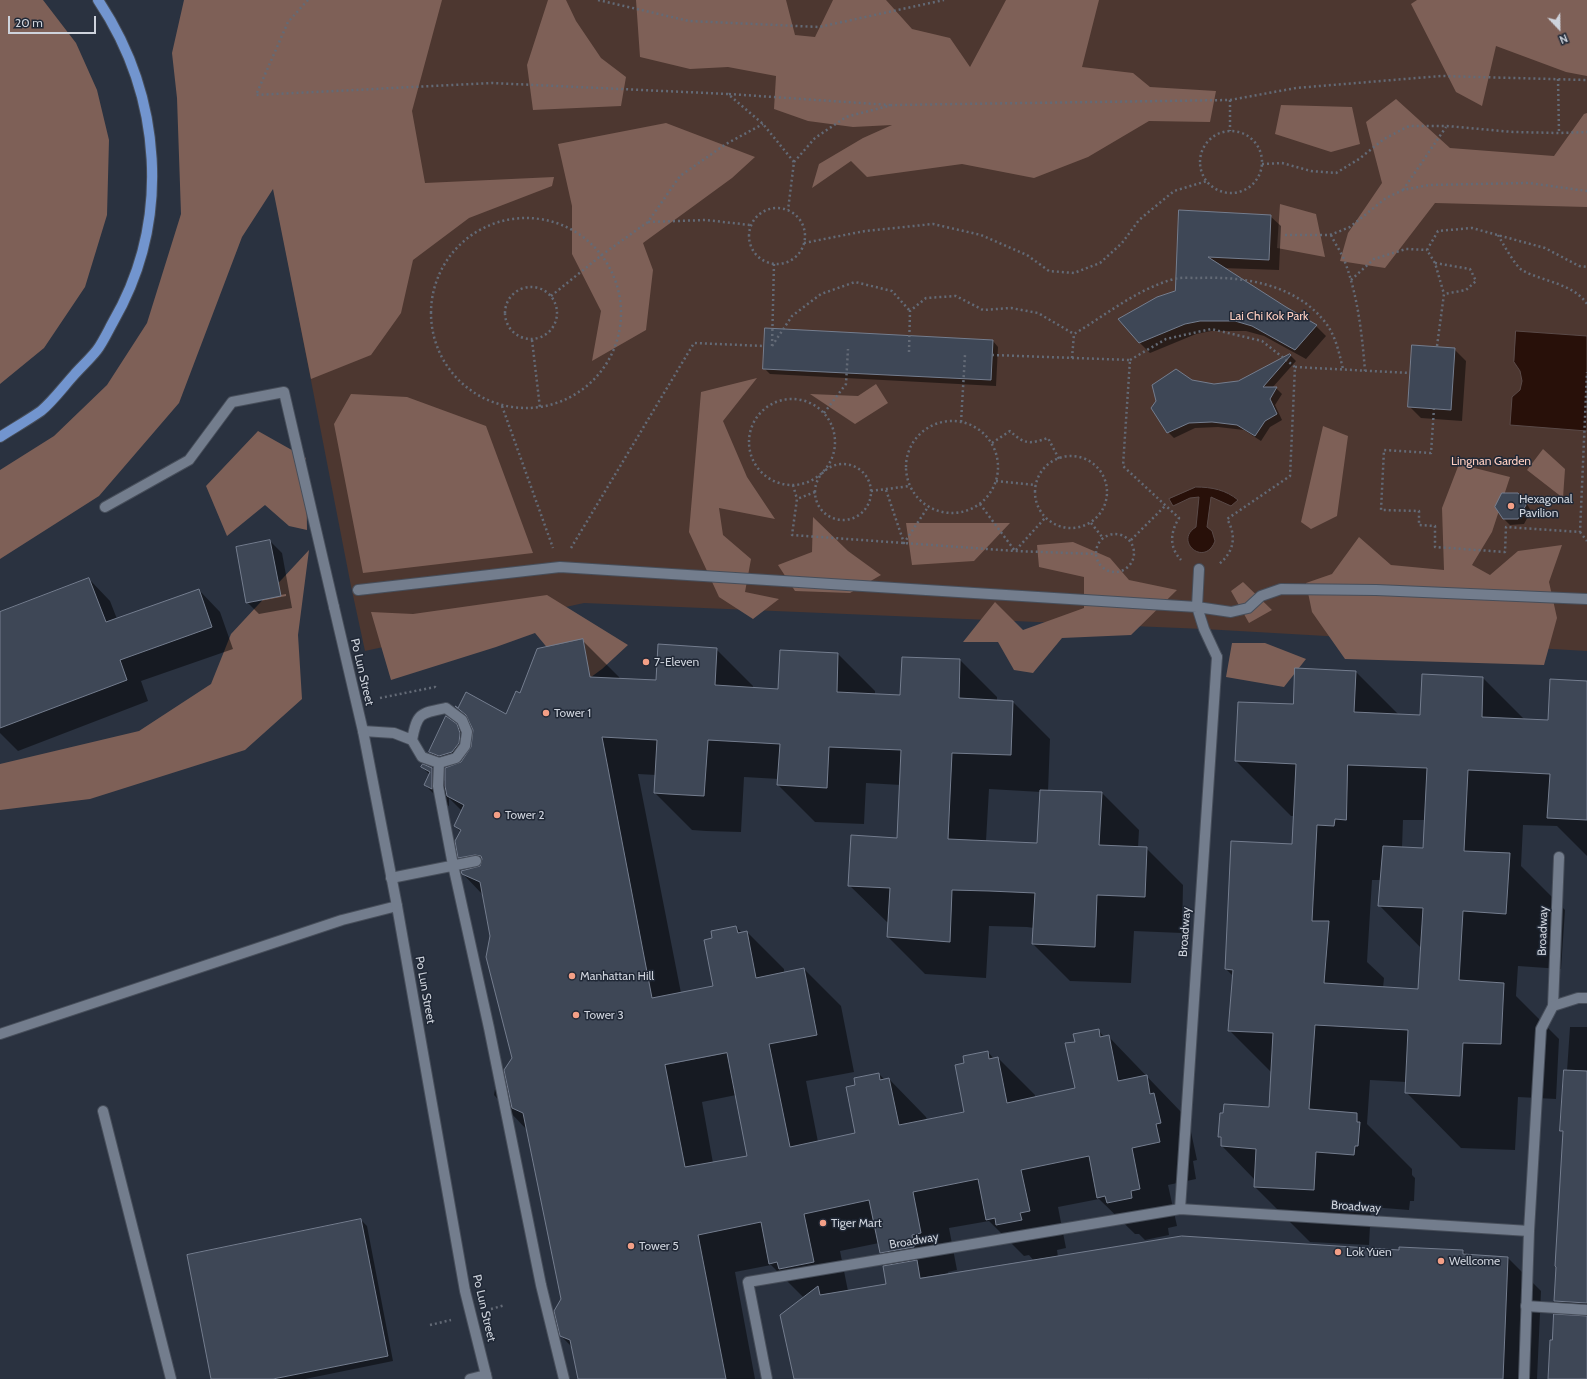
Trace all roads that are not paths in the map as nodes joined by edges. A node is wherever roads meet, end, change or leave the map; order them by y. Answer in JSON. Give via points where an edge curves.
{"nodes":[{"id":1,"x":98,"y":0,"type":"edge"},
{"id":2,"x":0,"y":437,"type":"edge"},
{"id":3,"x":105,"y":506,"type":"dead end"},
{"id":4,"x":1199,"y":569,"type":"road end"},
{"id":5,"x":358,"y":590,"type":"dead end"},
{"id":6,"x":1587,"y":599,"type":"edge"},
{"id":7,"x":1197,"y":607,"type":"junction"},
{"id":8,"x":363,"y":731,"type":"junction"},
{"id":9,"x":412,"y":740,"type":"junction"},
{"id":10,"x":439,"y":763,"type":"junction"},
{"id":11,"x":1559,"y":857,"type":"dead end"},
{"id":12,"x":476,"y":861,"type":"dead end"},
{"id":13,"x":453,"y":865,"type":"junction"},
{"id":14,"x":391,"y":878,"type":"junction"},
{"id":15,"x":397,"y":906,"type":"junction"},
{"id":16,"x":1587,"y":998,"type":"edge"},
{"id":17,"x":1553,"y":1006,"type":"junction"},
{"id":18,"x":0,"y":1034,"type":"edge"},
{"id":19,"x":103,"y":1112,"type":"dead end"},
{"id":20,"x":1180,"y":1208,"type":"junction"},
{"id":21,"x":1529,"y":1231,"type":"junction"},
{"id":22,"x":1526,"y":1306,"type":"junction"},
{"id":23,"x":1587,"y":1310,"type":"edge"},
{"id":24,"x":487,"y":1377,"type":"edge"},
{"id":25,"x":171,"y":1379,"type":"edge"},
{"id":26,"x":470,"y":1379,"type":"edge"},
{"id":27,"x":564,"y":1379,"type":"edge"},
{"id":28,"x":767,"y":1379,"type":"edge"},
{"id":29,"x":1524,"y":1379,"type":"edge"}],
"edges":[{"from":1,"to":2,"type":"main road","via":[[122,41],[138,82],[149,125],[153,174],[150,213],[142,254],[125,301],[97,350],[42,410]]},
{"from":3,"to":8,"type":"street","name":"Po Lun Street","via":[[188,460],[232,402],[284,392]]},
{"from":4,"to":7,"type":"street"},
{"from":5,"to":7,"type":"street","via":[[560,567]]},
{"from":6,"to":7,"type":"street","via":[[1376,590],[1282,589],[1261,596],[1248,608],[1231,612]]},
{"from":7,"to":20,"type":"street","name":"Broadway","via":[[1216,657]]},
{"from":8,"to":9,"type":"street","via":[[394,733]]},
{"from":8,"to":14,"type":"street","name":"Po Lun Street"},
{"from":9,"to":10,"type":"street","via":[[422,757]]},
{"from":9,"to":10,"type":"street","via":[[415,722],[424,712],[446,708],[462,720],[467,732],[465,746],[456,758]]},
{"from":10,"to":13,"type":"street","via":[[438,786]]},
{"from":11,"to":17,"type":"street","name":"Broadway"},
{"from":12,"to":13,"type":"street"},
{"from":13,"to":14,"type":"street"},
{"from":13,"to":27,"type":"street"},
{"from":14,"to":15,"type":"street","name":"Po Lun Street"},
{"from":15,"to":18,"type":"street","via":[[342,920]]},
{"from":15,"to":24,"type":"street","name":"Po Lun Street","via":[[466,1291]]},
{"from":16,"to":17,"type":"street","via":[[1578,998]]},
{"from":17,"to":21,"type":"street","name":"Broadway","via":[[1541,1029]]},
{"from":19,"to":25,"type":"street"},
{"from":20,"to":21,"type":"street","name":"Broadway"},
{"from":20,"to":28,"type":"street","name":"Broadway","via":[[748,1282]]},
{"from":21,"to":22,"type":"street","name":"Broadway"},
{"from":22,"to":23,"type":"street"},
{"from":22,"to":29,"type":"street","name":"Broadway"},
{"from":24,"to":26,"type":"street"}]}
